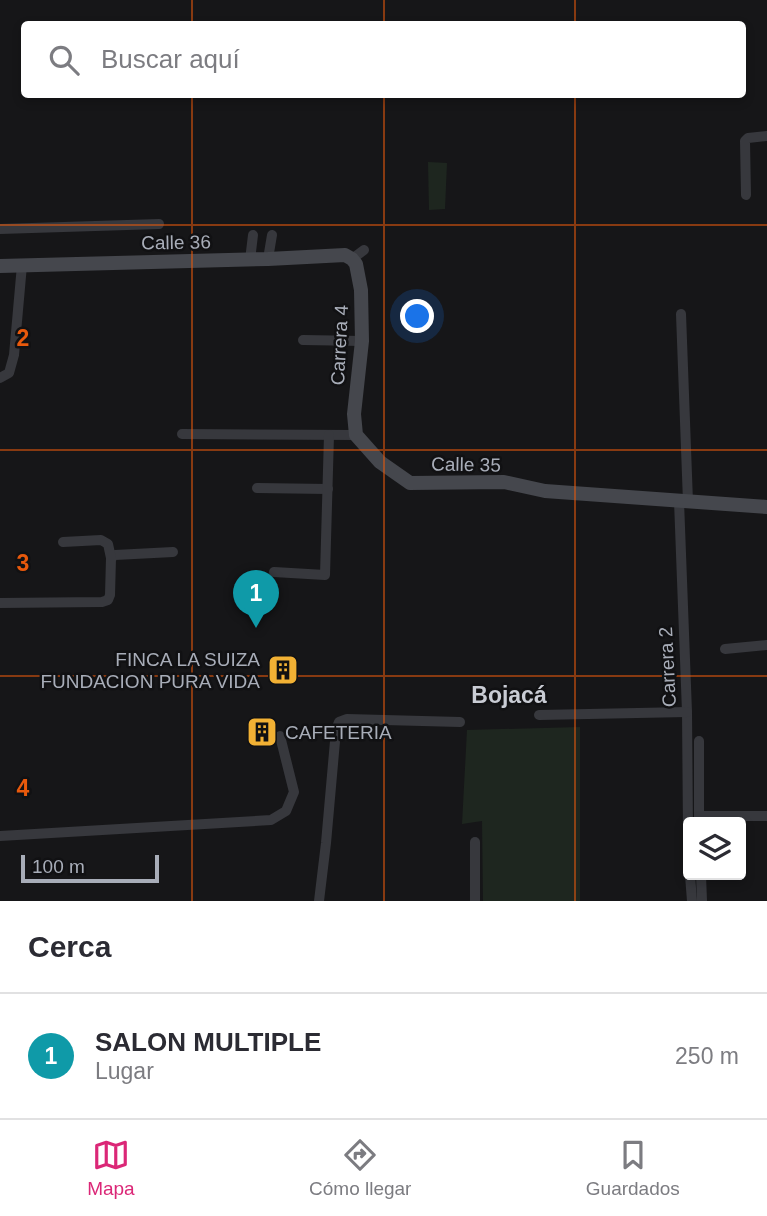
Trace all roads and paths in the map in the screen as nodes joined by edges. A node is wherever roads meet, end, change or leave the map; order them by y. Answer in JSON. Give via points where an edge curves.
{"nodes":[{"id":1,"x":767,"y":136,"type":"edge"},
{"id":2,"x":746,"y":195,"type":"dead end"},
{"id":3,"x":159,"y":224,"type":"dead end"},
{"id":4,"x":0,"y":229,"type":"edge"},
{"id":5,"x":253,"y":235,"type":"dead end"},
{"id":6,"x":272,"y":235,"type":"dead end"},
{"id":7,"x":358,"y":255,"type":"joint"},
{"id":8,"x":268,"y":259,"type":"junction"},
{"id":9,"x":250,"y":260,"type":"junction"},
{"id":10,"x":22,"y":265,"type":"junction"},
{"id":11,"x":0,"y":266,"type":"edge"},
{"id":12,"x":681,"y":314,"type":"dead end"},
{"id":13,"x":303,"y":340,"type":"dead end"},
{"id":14,"x":362,"y":341,"type":"junction"},
{"id":15,"x":0,"y":378,"type":"edge"},
{"id":16,"x":183,"y":434,"type":"dead end"},
{"id":17,"x":329,"y":435,"type":"junction"},
{"id":18,"x":356,"y":435,"type":"junction"},
{"id":19,"x":257,"y":488,"type":"dead end"},
{"id":20,"x":328,"y":489,"type":"junction"},
{"id":21,"x":683,"y":502,"type":"junction"},
{"id":22,"x":767,"y":507,"type":"edge"},
{"id":23,"x":63,"y":542,"type":"dead end"},
{"id":24,"x":173,"y":552,"type":"dead end"},
{"id":25,"x":111,"y":558,"type":"junction"},
{"id":26,"x":274,"y":572,"type":"dead end"},
{"id":27,"x":0,"y":603,"type":"edge"},
{"id":28,"x":767,"y":645,"type":"edge"},
{"id":29,"x":725,"y":649,"type":"dead end"},
{"id":30,"x":687,"y":712,"type":"junction"},
{"id":31,"x":539,"y":715,"type":"dead end"},
{"id":32,"x":460,"y":722,"type":"dead end"},
{"id":33,"x":280,"y":736,"type":"dead end"},
{"id":34,"x":699,"y":741,"type":"dead end"},
{"id":35,"x":767,"y":816,"type":"edge"},
{"id":36,"x":688,"y":817,"type":"edge"},
{"id":37,"x":699,"y":817,"type":"edge"},
{"id":38,"x":744,"y":817,"type":"edge"},
{"id":39,"x":0,"y":836,"type":"edge"},
{"id":40,"x":475,"y":842,"type":"dead end"},
{"id":41,"x":690,"y":880,"type":"edge"},
{"id":42,"x":701,"y":880,"type":"edge"},
{"id":43,"x":319,"y":901,"type":"edge"},
{"id":44,"x":475,"y":901,"type":"edge"},
{"id":45,"x":692,"y":901,"type":"edge"},
{"id":46,"x":702,"y":901,"type":"edge"}],
"edges":[{"from":1,"to":2,"type":"street","via":[[744,141]]},
{"from":3,"to":4,"type":"street"},
{"from":5,"to":9,"type":"street"},
{"from":6,"to":8,"type":"street"},
{"from":7,"to":8,"type":"street","name":"Calle 36"},
{"from":7,"to":14,"type":"street","name":"Carrera 4"},
{"from":8,"to":9,"type":"street","name":"Calle 36"},
{"from":9,"to":10,"type":"street","name":"Calle 36"},
{"from":10,"to":11,"type":"street","name":"Calle 36"},
{"from":10,"to":15,"type":"street","via":[[13,355],[9,373]]},
{"from":12,"to":21,"type":"street","name":"Carrera 2"},
{"from":13,"to":14,"type":"street"},
{"from":14,"to":18,"type":"street","name":"Carrera 4"},
{"from":16,"to":17,"type":"street"},
{"from":17,"to":18,"type":"street"},
{"from":17,"to":20,"type":"street"},
{"from":18,"to":21,"type":"street","name":"Calle 35","via":[[380,462],[410,483],[504,482],[545,491]]},
{"from":19,"to":20,"type":"street"},
{"from":20,"to":26,"type":"street","via":[[325,575]]},
{"from":21,"to":22,"type":"street","name":"Calle 35"},
{"from":21,"to":30,"type":"street","name":"Carrera 2"},
{"from":23,"to":25,"type":"street","via":[[101,540],[108,544]]},
{"from":24,"to":25,"type":"street"},
{"from":25,"to":27,"type":"street","via":[[110,595],[102,603]]},
{"from":28,"to":29,"type":"street"},
{"from":30,"to":31,"type":"street"},
{"from":30,"to":36,"type":"street","name":"Carrera 2"},
{"from":32,"to":43,"type":"street","via":[[339,722]]},
{"from":33,"to":39,"type":"street","via":[[295,792],[286,811],[271,820]]},
{"from":34,"to":37,"type":"street"},
{"from":35,"to":38,"type":"street"},
{"from":40,"to":44,"type":"street"},
{"from":41,"to":45,"type":"street"},
{"from":42,"to":46,"type":"street"}]}
